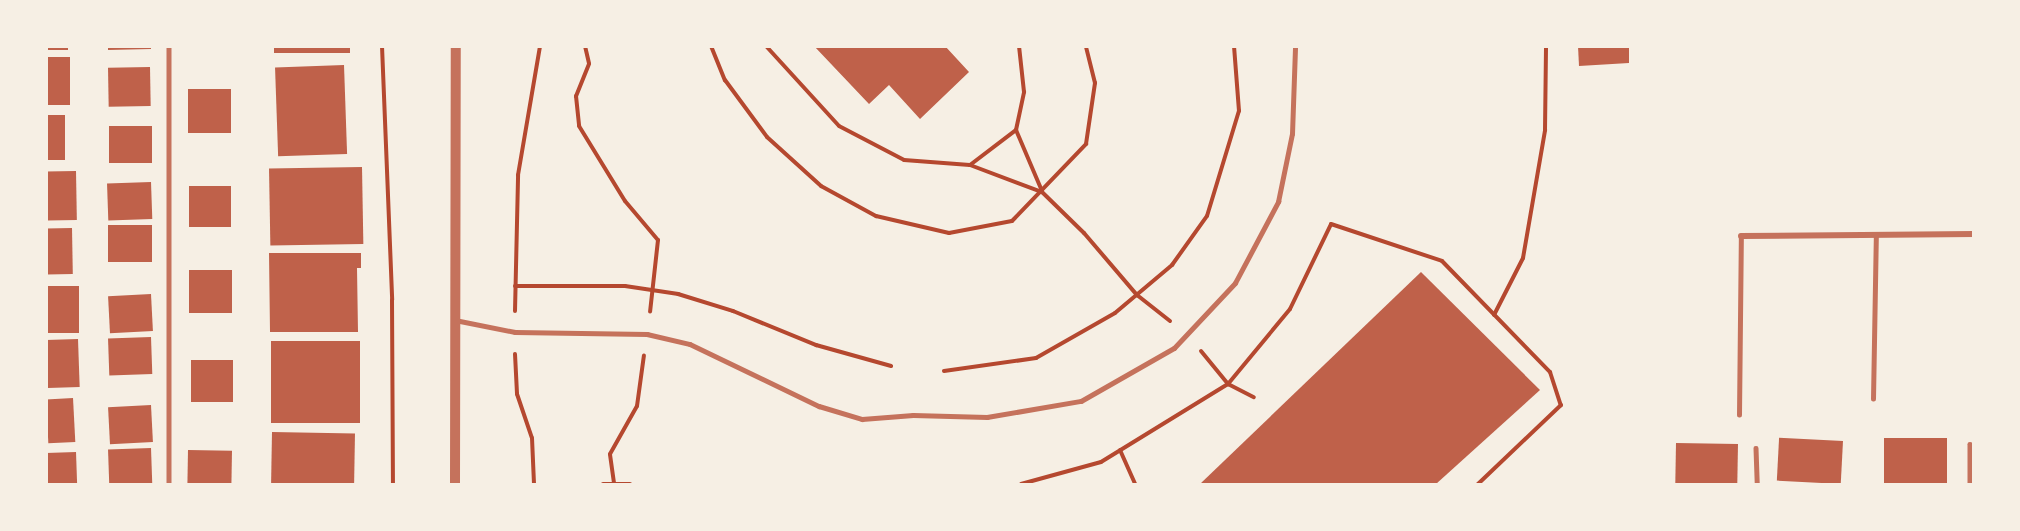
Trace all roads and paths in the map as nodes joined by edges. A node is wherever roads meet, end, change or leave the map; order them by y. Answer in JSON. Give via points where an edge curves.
{"nodes":[{"id":1,"x":169,"y":46,"type":"edge"},
{"id":2,"x":382,"y":46,"type":"edge"},
{"id":3,"x":456,"y":46,"type":"edge"},
{"id":4,"x":540,"y":46,"type":"edge"},
{"id":5,"x":585,"y":46,"type":"edge"},
{"id":6,"x":711,"y":46,"type":"edge"},
{"id":7,"x":766,"y":46,"type":"edge"},
{"id":8,"x":1018,"y":46,"type":"edge"},
{"id":9,"x":1086,"y":46,"type":"edge"},
{"id":10,"x":1234,"y":46,"type":"edge"},
{"id":11,"x":1295,"y":46,"type":"edge"},
{"id":12,"x":1546,"y":46,"type":"edge"},
{"id":13,"x":1016,"y":130,"type":"junction"},
{"id":14,"x":970,"y":165,"type":"junction"},
{"id":15,"x":1042,"y":192,"type":"junction"},
{"id":16,"x":1974,"y":234,"type":"edge"},
{"id":17,"x":1876,"y":235,"type":"junction"},
{"id":18,"x":1741,"y":236,"type":"joint"},
{"id":19,"x":515,"y":286,"type":"junction"},
{"id":20,"x":653,"y":290,"type":"junction"},
{"id":21,"x":1137,"y":295,"type":"junction"},
{"id":22,"x":515,"y":300,"type":"dead end"},
{"id":23,"x":1494,"y":315,"type":"junction"},
{"id":24,"x":455,"y":320,"type":"junction"},
{"id":25,"x":647,"y":334,"type":"junction"},
{"id":26,"x":1186,"y":334,"type":"junction"},
{"id":27,"x":514,"y":363,"type":"dead end"},
{"id":28,"x":891,"y":366,"type":"dead end"},
{"id":29,"x":944,"y":371,"type":"dead end"},
{"id":30,"x":1228,"y":384,"type":"junction"},
{"id":31,"x":1254,"y":397,"type":"dead end"},
{"id":32,"x":1873,"y":399,"type":"dead end"},
{"id":33,"x":1739,"y":415,"type":"dead end"},
{"id":34,"x":1970,"y":444,"type":"dead end"},
{"id":35,"x":1756,"y":448,"type":"dead end"},
{"id":36,"x":1120,"y":450,"type":"junction"},
{"id":37,"x":614,"y":483,"type":"edge"},
{"id":38,"x":169,"y":484,"type":"edge"},
{"id":39,"x":393,"y":484,"type":"edge"},
{"id":40,"x":455,"y":484,"type":"edge"},
{"id":41,"x":534,"y":484,"type":"edge"},
{"id":42,"x":603,"y":484,"type":"edge"},
{"id":43,"x":630,"y":484,"type":"edge"},
{"id":44,"x":1021,"y":484,"type":"edge"},
{"id":45,"x":1135,"y":484,"type":"edge"},
{"id":46,"x":1478,"y":484,"type":"edge"},
{"id":47,"x":1757,"y":484,"type":"edge"},
{"id":48,"x":1970,"y":484,"type":"edge"}],
"edges":[{"from":1,"to":38,"type":"lane"},
{"from":2,"to":39,"type":"path","via":[[392,300]]},
{"from":3,"to":24,"type":"street"},
{"from":4,"to":19,"type":"path","via":[[518,176]]},
{"from":5,"to":20,"type":"path","via":[[589,64],[576,96],[579,126],[625,201],[658,240]]},
{"from":6,"to":15,"type":"path","via":[[724,80],[767,137],[821,186],[876,216],[949,233],[1012,221]]},
{"from":7,"to":14,"type":"path","via":[[839,126],[904,160]]},
{"from":8,"to":13,"type":"path","via":[[1024,92]]},
{"from":9,"to":15,"type":"path","via":[[1095,83],[1086,144]]},
{"from":10,"to":21,"type":"path","via":[[1239,111],[1207,216],[1172,265]]},
{"from":11,"to":26,"type":"lane","via":[[1292,134],[1278,202],[1235,283]]},
{"from":12,"to":23,"type":"path","via":[[1545,130],[1523,258]]},
{"from":13,"to":14,"type":"path"},
{"from":13,"to":15,"type":"path"},
{"from":14,"to":15,"type":"path"},
{"from":15,"to":21,"type":"path","via":[[1084,233]]},
{"from":16,"to":17,"type":"street"},
{"from":17,"to":18,"type":"street"},
{"from":17,"to":32,"type":"lane"},
{"from":18,"to":33,"type":"lane"},
{"from":19,"to":20,"type":"path"},
{"from":19,"to":22,"type":"path"},
{"from":20,"to":25,"type":"path"},
{"from":20,"to":28,"type":"path","via":[[733,311],[816,345]]},
{"from":21,"to":26,"type":"path"},
{"from":21,"to":29,"type":"path","via":[[1115,313],[1035,358]]},
{"from":23,"to":30,"type":"path","via":[[1442,261],[1331,224],[1290,309]]},
{"from":23,"to":46,"type":"path","via":[[1550,372],[1561,405]]},
{"from":24,"to":25,"type":"lane","via":[[515,332]]},
{"from":24,"to":40,"type":"street"},
{"from":25,"to":26,"type":"lane","via":[[690,344],[819,406],[862,419],[913,415],[987,417],[1082,401],[1174,348]]},
{"from":25,"to":37,"type":"path","via":[[636,406],[610,454]]},
{"from":26,"to":30,"type":"path"},
{"from":27,"to":41,"type":"path","via":[[517,394],[531,438]]},
{"from":30,"to":31,"type":"path"},
{"from":30,"to":36,"type":"path"},
{"from":34,"to":48,"type":"lane"},
{"from":35,"to":47,"type":"lane"},
{"from":36,"to":44,"type":"path","via":[[1101,462]]},
{"from":36,"to":45,"type":"path"},
{"from":37,"to":42,"type":"path"},
{"from":37,"to":43,"type":"path"}]}
